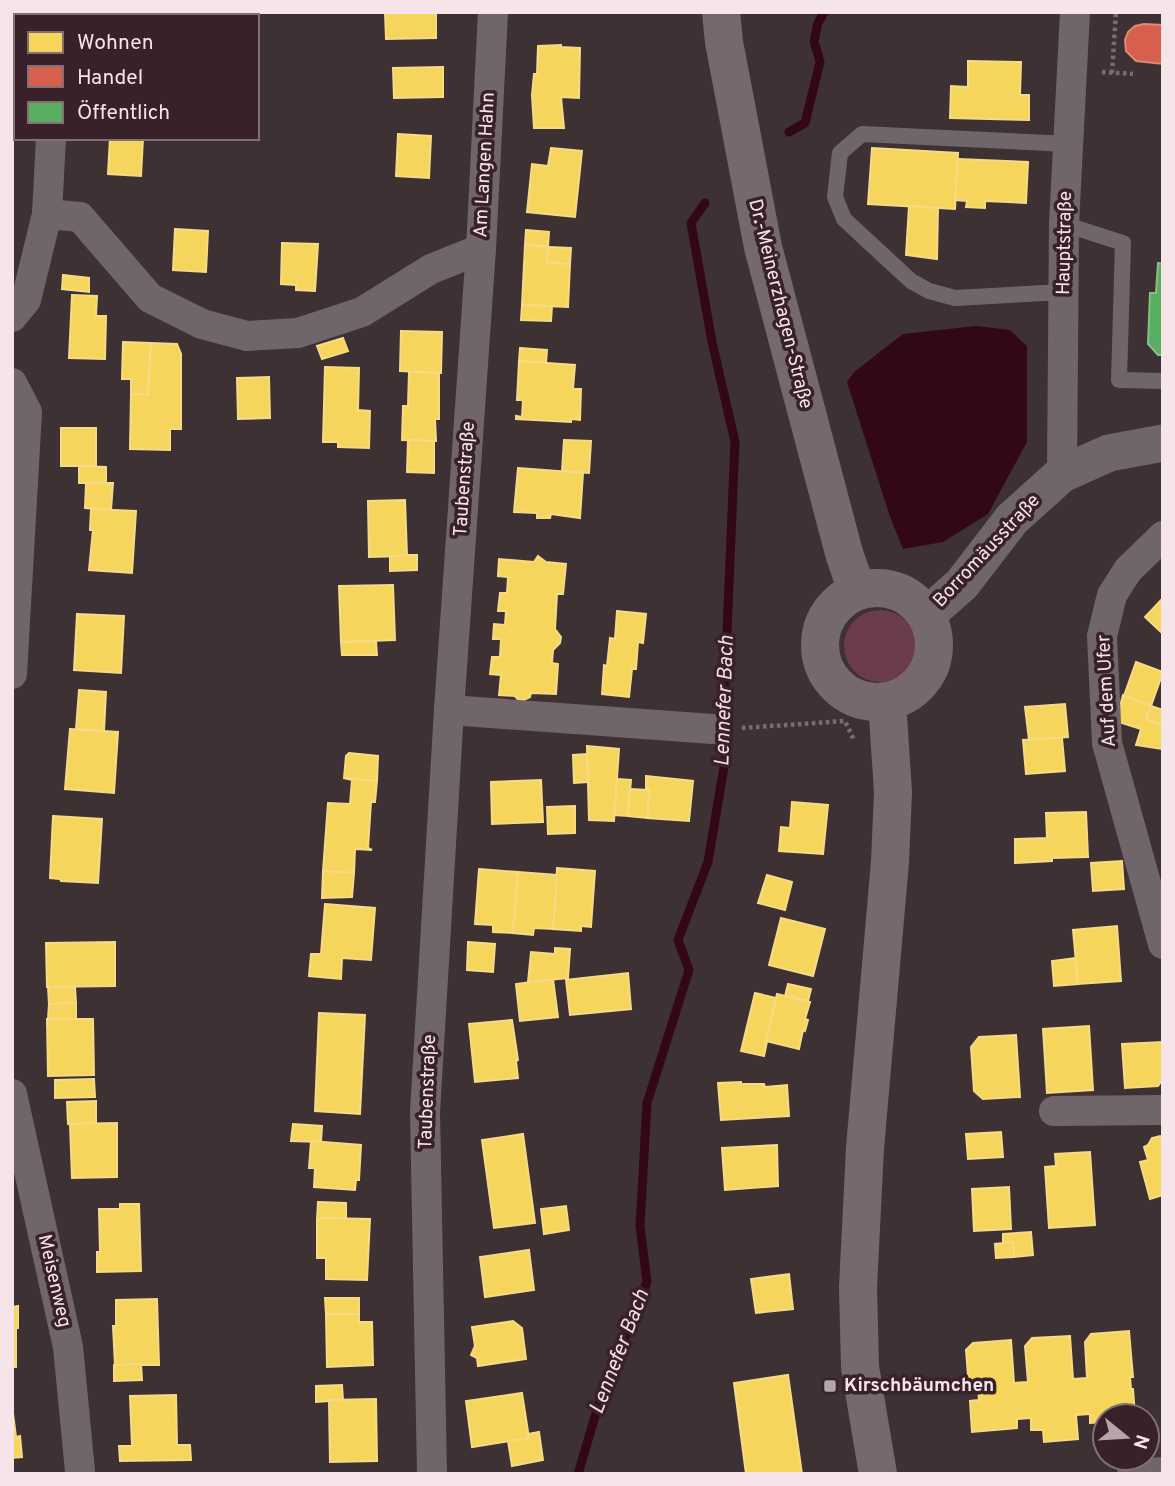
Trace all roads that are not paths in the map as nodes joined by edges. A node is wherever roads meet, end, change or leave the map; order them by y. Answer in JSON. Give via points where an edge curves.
{"nodes":[{"id":1,"x":492,"y":12,"type":"edge"},
{"id":2,"x":721,"y":12,"type":"edge"},
{"id":3,"x":1075,"y":12,"type":"edge"},
{"id":4,"x":51,"y":140,"type":"edge"},
{"id":5,"x":1068,"y":144,"type":"junction"},
{"id":6,"x":47,"y":214,"type":"junction"},
{"id":7,"x":1064,"y":224,"type":"junction"},
{"id":8,"x":481,"y":249,"type":"junction"},
{"id":9,"x":1063,"y":292,"type":"junction"},
{"id":10,"x":12,"y":317,"type":"edge"},
{"id":11,"x":1163,"y":382,"type":"edge"},
{"id":12,"x":12,"y":383,"type":"edge"},
{"id":13,"x":1163,"y":443,"type":"edge"},
{"id":14,"x":1062,"y":474,"type":"junction"},
{"id":15,"x":1163,"y":536,"type":"edge"},
{"id":16,"x":857,"y":591,"type":"junction"},
{"id":17,"x":927,"y":615,"type":"junction"},
{"id":18,"x":12,"y":674,"type":"edge"},
{"id":19,"x":887,"y":701,"type":"junction"},
{"id":20,"x":449,"y":710,"type":"junction"},
{"id":21,"x":724,"y":728,"type":"road end"},
{"id":22,"x":1163,"y":944,"type":"edge"},
{"id":23,"x":12,"y":1094,"type":"edge"},
{"id":24,"x":1163,"y":1110,"type":"edge"},
{"id":25,"x":1054,"y":1111,"type":"dead end"},
{"id":26,"x":80,"y":1471,"type":"dead end"},
{"id":27,"x":1163,"y":1472,"type":"edge"},
{"id":28,"x":432,"y":1474,"type":"edge"},
{"id":29,"x":878,"y":1474,"type":"edge"},
{"id":30,"x":1132,"y":1474,"type":"edge"}],
"edges":[{"from":1,"to":8,"type":"street","name":"Am Langen Hahn"},
{"from":2,"to":16,"type":"main road","name":"Dr.-Meinerzhagen-Straße","via":[[763,247]]},
{"from":3,"to":5,"type":"street","name":"Hauptstraße"},
{"from":4,"to":6,"type":"street"},
{"from":5,"to":7,"type":"street","name":"Hauptstraße"},
{"from":5,"to":9,"type":"lane","via":[[862,134],[840,153],[835,197],[844,219],[911,281],[929,291],[956,298]]},
{"from":6,"to":8,"type":"street","name":"Am Langen Hahn","via":[[80,217],[150,298],[202,324],[247,336],[298,333],[362,312],[431,270]]},
{"from":6,"to":10,"type":"street","via":[[26,300]]},
{"from":7,"to":9,"type":"street","name":"Hauptstraße"},
{"from":7,"to":11,"type":"lane","via":[[1124,243],[1119,380]]},
{"from":8,"to":20,"type":"street","name":"Taubenstraße"},
{"from":9,"to":14,"type":"street","name":"Hauptstraße"},
{"from":12,"to":18,"type":"street","via":[[27,412]]},
{"from":13,"to":14,"type":"street","name":"Borromäusstraße","via":[[1109,453]]},
{"from":14,"to":17,"type":"street","name":"Borromäusstraße","via":[[1012,519],[962,584]]},
{"from":15,"to":22,"type":"street","name":"Auf dem Ufer","via":[[1128,570],[1112,595],[1102,636],[1107,743]]},
{"from":16,"to":17,"type":"main road","via":[[896,590],[914,600]]},
{"from":16,"to":19,"type":"main road","via":[[842,599],[827,619],[820,643],[822,660],[829,676],[855,698]]},
{"from":17,"to":19,"type":"main road","via":[[934,636],[933,658],[924,678],[908,693]]},
{"from":19,"to":29,"type":"main road","via":[[893,792],[890,862],[858,1287],[860,1367]]},
{"from":20,"to":21,"type":"street"},
{"from":20,"to":28,"type":"street","name":"Taubenstraße","via":[[425,1112]]},
{"from":23,"to":26,"type":"street","name":"Meisenweg","via":[[68,1347]]},
{"from":24,"to":25,"type":"street"},
{"from":27,"to":30,"type":"street"}]}
